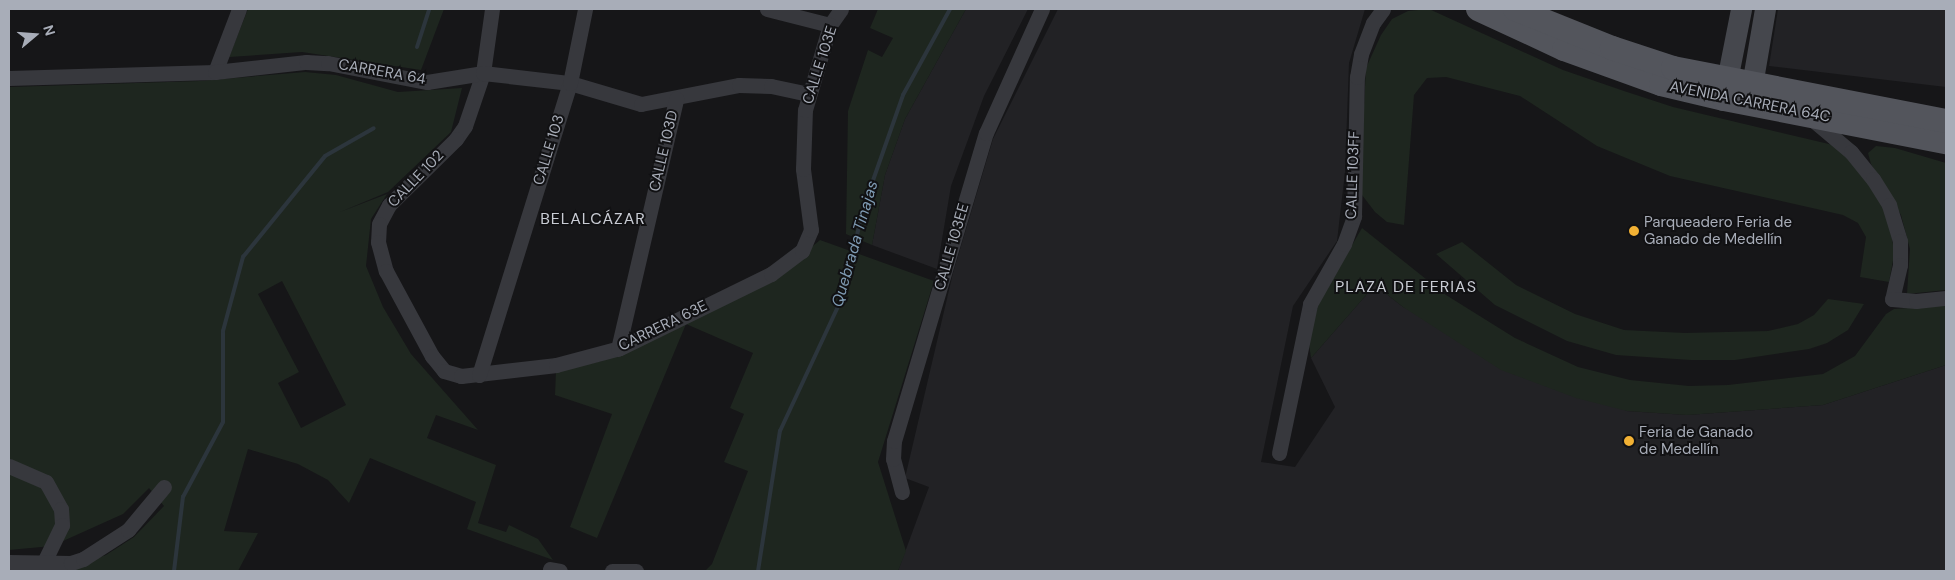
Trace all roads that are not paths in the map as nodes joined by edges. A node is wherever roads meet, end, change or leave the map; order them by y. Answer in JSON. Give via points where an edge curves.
{"nodes":[{"id":1,"x":239,"y":9,"type":"edge"},
{"id":2,"x":492,"y":9,"type":"edge"},
{"id":3,"x":585,"y":9,"type":"edge"},
{"id":4,"x":767,"y":9,"type":"edge"},
{"id":5,"x":841,"y":9,"type":"edge"},
{"id":6,"x":1042,"y":9,"type":"edge"},
{"id":7,"x":1383,"y":9,"type":"edge"},
{"id":8,"x":1478,"y":9,"type":"edge"},
{"id":9,"x":1515,"y":9,"type":"edge"},
{"id":10,"x":1741,"y":9,"type":"edge"},
{"id":11,"x":1765,"y":9,"type":"edge"},
{"id":12,"x":830,"y":25,"type":"junction"},
{"id":13,"x":215,"y":72,"type":"junction"},
{"id":14,"x":483,"y":74,"type":"junction"},
{"id":15,"x":9,"y":78,"type":"edge"},
{"id":16,"x":1727,"y":80,"type":"junction"},
{"id":17,"x":570,"y":82,"type":"junction"},
{"id":18,"x":1752,"y":84,"type":"junction"},
{"id":19,"x":808,"y":94,"type":"junction"},
{"id":20,"x":676,"y":99,"type":"junction"},
{"id":21,"x":1802,"y":114,"type":"junction"},
{"id":22,"x":1946,"y":121,"type":"edge"},
{"id":23,"x":1946,"y":142,"type":"edge"},
{"id":24,"x":808,"y":242,"type":"joint"},
{"id":25,"x":1946,"y":298,"type":"edge"},
{"id":26,"x":618,"y":349,"type":"junction"},
{"id":27,"x":444,"y":372,"type":"joint"},
{"id":28,"x":479,"y":375,"type":"junction"},
{"id":29,"x":1279,"y":453,"type":"dead end"},
{"id":30,"x":9,"y":466,"type":"edge"},
{"id":31,"x":164,"y":488,"type":"dead end"},
{"id":32,"x":902,"y":492,"type":"dead end"},
{"id":33,"x":9,"y":562,"type":"edge"},
{"id":34,"x":44,"y":562,"type":"junction"},
{"id":35,"x":612,"y":571,"type":"edge"},
{"id":36,"x":636,"y":571,"type":"edge"}],
"edges":[{"from":1,"to":13,"type":"street"},
{"from":2,"to":14,"type":"street","name":"CALLE 102"},
{"from":3,"to":17,"type":"street","name":"CALLE 103"},
{"from":4,"to":12,"type":"street"},
{"from":5,"to":12,"type":"street","name":"CALLE 103E"},
{"from":6,"to":32,"type":"street","name":"CALLE 103EE","via":[[986,133],[894,441],[893,459]]},
{"from":7,"to":29,"type":"street","name":"CALLE 103FF","via":[[1373,23],[1361,54],[1357,76],[1352,189],[1354,216],[1310,304]]},
{"from":8,"to":21,"type":"main road","name":"AVENIDA CARRERA 64C","via":[[1564,49],[1661,84]]},
{"from":9,"to":16,"type":"main road","name":"AVENIDA CARRERA 64C","via":[[1619,51]]},
{"from":10,"to":16,"type":"main road"},
{"from":11,"to":18,"type":"main road"},
{"from":12,"to":19,"type":"street","name":"CALLE 103E"},
{"from":13,"to":14,"type":"street","name":"CARRERA 64","via":[[306,62],[328,63],[427,82]]},
{"from":13,"to":15,"type":"street","name":"CARRERA 64"},
{"from":14,"to":17,"type":"street","name":"CARRERA 64"},
{"from":14,"to":27,"type":"street","name":"CALLE 102","via":[[470,113],[456,139],[389,205],[379,224],[378,242],[386,271]]},
{"from":16,"to":18,"type":"main road","name":"AVENIDA CARRERA 64C"},
{"from":17,"to":20,"type":"street","name":"CARRERA 64","via":[[641,104]]},
{"from":17,"to":28,"type":"street","name":"CALLE 103"},
{"from":18,"to":22,"type":"main road","name":"AVENIDA CARRERA 64C"},
{"from":19,"to":20,"type":"street","name":"CARRERA 64","via":[[771,86],[739,85]]},
{"from":19,"to":24,"type":"street","name":"CALLE 103E","via":[[802,139],[810,214]]},
{"from":20,"to":26,"type":"street","name":"CALLE 103D"},
{"from":21,"to":23,"type":"main road","name":"AVENIDA CARRERA 64C"},
{"from":21,"to":25,"type":"street","via":[[1831,133],[1851,152],[1889,205],[1900,241],[1900,265],[1892,299]]},
{"from":24,"to":26,"type":"street","name":"CARRERA 63E","via":[[790,262],[771,274]]},
{"from":26,"to":28,"type":"street","name":"CARRERA 63E","via":[[556,365]]},
{"from":27,"to":28,"type":"street","name":"CARRERA 63E"},
{"from":30,"to":34,"type":"street","via":[[46,482],[61,509],[62,525]]},
{"from":31,"to":34,"type":"street","via":[[128,530],[110,544],[71,563]]},
{"from":33,"to":34,"type":"street"},
{"from":35,"to":36,"type":"street"}]}
